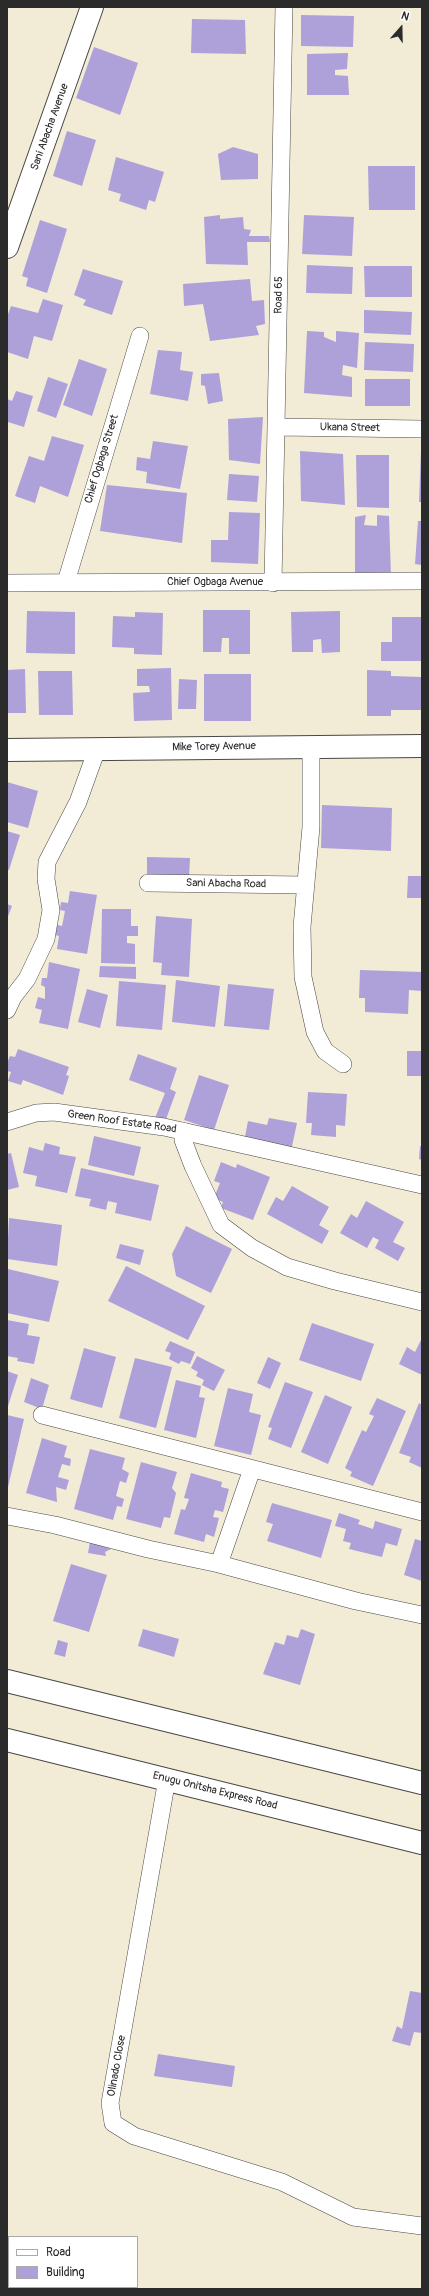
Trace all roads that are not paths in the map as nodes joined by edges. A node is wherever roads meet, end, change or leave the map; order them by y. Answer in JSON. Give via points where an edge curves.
{"nodes":[{"id":1,"x":92,"y":7,"type":"edge"},
{"id":2,"x":284,"y":7,"type":"edge"},
{"id":3,"x":7,"y":247,"type":"edge"},
{"id":4,"x":140,"y":336,"type":"dead end"},
{"id":5,"x":277,"y":427,"type":"junction"},
{"id":6,"x":422,"y":428,"type":"edge"},
{"id":7,"x":422,"y":581,"type":"edge"},
{"id":8,"x":66,"y":582,"type":"junction"},
{"id":9,"x":7,"y":583,"type":"edge"},
{"id":10,"x":273,"y":583,"type":"junction"},
{"id":11,"x":311,"y":745,"type":"junction"},
{"id":12,"x":422,"y":746,"type":"edge"},
{"id":13,"x":97,"y":749,"type":"junction"},
{"id":14,"x":7,"y":750,"type":"edge"},
{"id":15,"x":148,"y":883,"type":"dead end"},
{"id":16,"x":305,"y":885,"type":"junction"},
{"id":17,"x":7,"y":1010,"type":"edge"},
{"id":18,"x":343,"y":1064,"type":"dead end"},
{"id":19,"x":7,"y":1122,"type":"edge"},
{"id":20,"x":183,"y":1131,"type":"junction"},
{"id":21,"x":422,"y":1184,"type":"edge"},
{"id":22,"x":422,"y":1302,"type":"edge"},
{"id":23,"x":42,"y":1415,"type":"dead end"},
{"id":24,"x":252,"y":1469,"type":"junction"},
{"id":25,"x":422,"y":1512,"type":"edge"},
{"id":26,"x":7,"y":1516,"type":"edge"},
{"id":27,"x":219,"y":1564,"type":"junction"},
{"id":28,"x":422,"y":1615,"type":"edge"},
{"id":29,"x":7,"y":1681,"type":"edge"},
{"id":30,"x":7,"y":1740,"type":"edge"},
{"id":31,"x":167,"y":1779,"type":"junction"},
{"id":32,"x":422,"y":1783,"type":"edge"},
{"id":33,"x":422,"y":1843,"type":"edge"},
{"id":34,"x":422,"y":2226,"type":"edge"}],
"edges":[{"from":1,"to":3,"type":"main road","name":"Sani Abacha Avenue"},
{"from":2,"to":5,"type":"street","name":"Road 65"},
{"from":4,"to":8,"type":"street","name":"Chief Ogbaga Street"},
{"from":5,"to":6,"type":"street","name":"Ukana Street"},
{"from":5,"to":10,"type":"street","name":"Road 65"},
{"from":7,"to":10,"type":"street","name":"Chief Ogbaga Avenue"},
{"from":8,"to":9,"type":"street","name":"Chief Ogbaga Avenue"},
{"from":8,"to":10,"type":"street","name":"Chief Ogbaga Avenue"},
{"from":11,"to":12,"type":"main road","name":"Mike Torey Avenue"},
{"from":11,"to":13,"type":"main road","name":"Mike Torey Avenue"},
{"from":11,"to":16,"type":"street","via":[[311,827]]},
{"from":13,"to":14,"type":"main road","name":"Mike Torey Avenue"},
{"from":13,"to":17,"type":"street","via":[[78,802],[47,862],[46,879],[51,910],[46,940]]},
{"from":15,"to":16,"type":"street","name":"Sani Abacha Road"},
{"from":16,"to":18,"type":"street","via":[[302,927],[303,976],[315,1032],[325,1051]]},
{"from":19,"to":20,"type":"street","name":"Green Roof Estate Road","via":[[36,1113],[54,1112]]},
{"from":20,"to":21,"type":"street"},
{"from":20,"to":22,"type":"street","name":"Green Roof Estate Road","via":[[183,1140],[193,1166],[220,1225],[252,1248],[287,1267]]},
{"from":23,"to":24,"type":"street"},
{"from":24,"to":25,"type":"street"},
{"from":24,"to":27,"type":"street"},
{"from":26,"to":27,"type":"street"},
{"from":27,"to":28,"type":"street"},
{"from":29,"to":32,"type":"main road"},
{"from":30,"to":31,"type":"main road","name":"Enugu Onitsha Express Road"},
{"from":31,"to":33,"type":"main road","name":"Enugu Onitsha Express Road"},
{"from":31,"to":34,"type":"street","name":"Olinado Close","via":[[110,2103],[113,2123],[134,2136],[282,2182],[353,2217]]}]}
